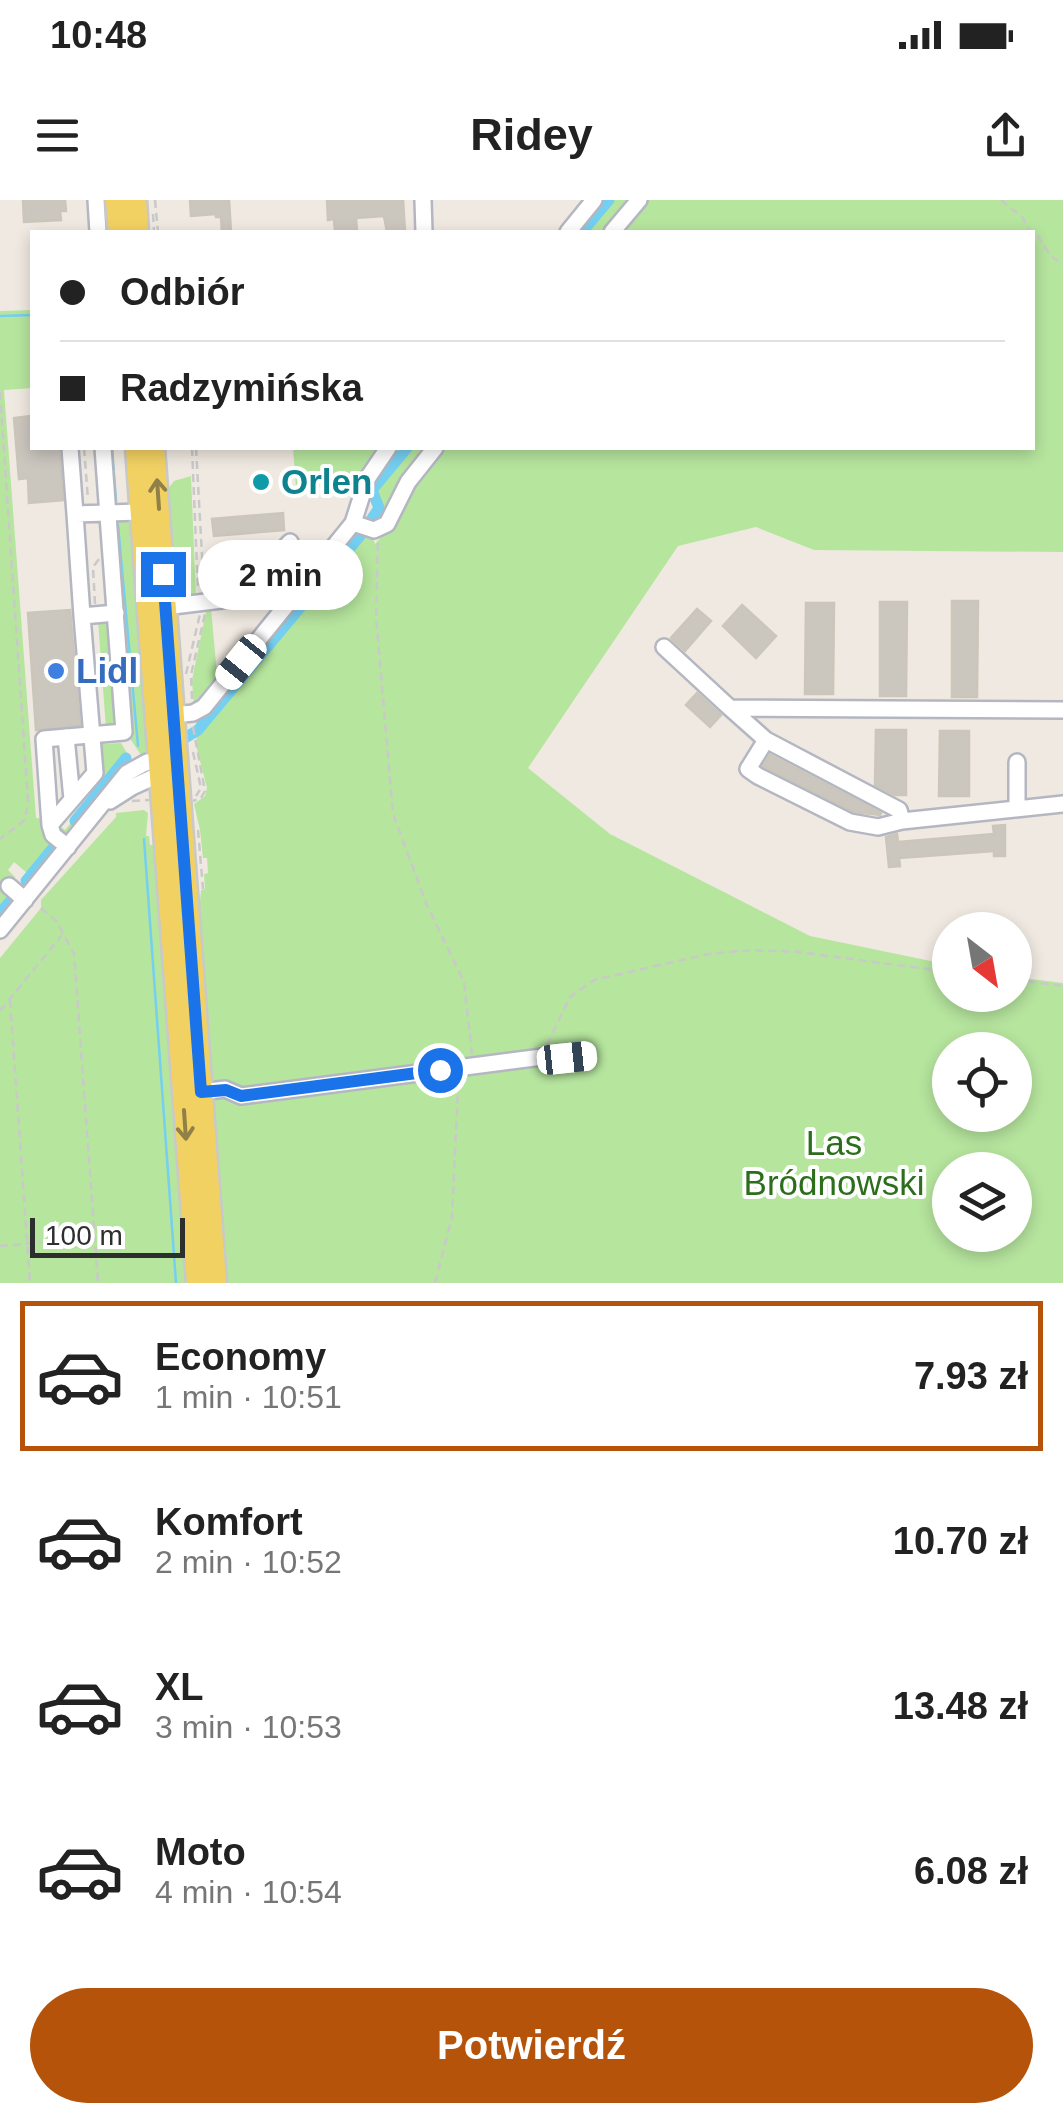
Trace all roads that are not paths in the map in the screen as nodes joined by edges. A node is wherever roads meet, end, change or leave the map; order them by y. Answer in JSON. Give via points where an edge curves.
{"nodes":[{"id":1,"x":96,"y":200,"type":"edge"},
{"id":2,"x":116,"y":200,"type":"edge"},
{"id":3,"x":136,"y":200,"type":"edge"},
{"id":4,"x":423,"y":200,"type":"edge"},
{"id":5,"x":594,"y":200,"type":"edge"},
{"id":6,"x":639,"y":200,"type":"edge"},
{"id":7,"x":98,"y":230,"type":"edge"},
{"id":8,"x":118,"y":230,"type":"edge"},
{"id":9,"x":138,"y":230,"type":"edge"},
{"id":10,"x":424,"y":230,"type":"edge"},
{"id":11,"x":570,"y":230,"type":"edge"},
{"id":12,"x":614,"y":230,"type":"edge"},
{"id":13,"x":70,"y":450,"type":"edge"},
{"id":14,"x":104,"y":450,"type":"edge"},
{"id":15,"x":136,"y":450,"type":"edge"},
{"id":16,"x":154,"y":450,"type":"edge"},
{"id":17,"x":387,"y":450,"type":"edge"},
{"id":18,"x":433,"y":450,"type":"edge"},
{"id":19,"x":108,"y":512,"type":"junction"},
{"id":20,"x":140,"y":512,"type":"junction"},
{"id":21,"x":75,"y":514,"type":"junction"},
{"id":22,"x":365,"y":527,"type":"junction"},
{"id":23,"x":290,"y":542,"type":"dead end"},
{"id":24,"x":165,"y":606,"type":"junction"},
{"id":25,"x":116,"y":613,"type":"junction"},
{"id":26,"x":82,"y":616,"type":"junction"},
{"id":27,"x":664,"y":647,"type":"dead end"},
{"id":28,"x":730,"y":708,"type":"junction"},
{"id":29,"x":1063,"y":710,"type":"edge"},
{"id":30,"x":188,"y":719,"type":"junction"},
{"id":31,"x":91,"y":736,"type":"junction"},
{"id":32,"x":66,"y":737,"type":"junction"},
{"id":33,"x":766,"y":740,"type":"junction"},
{"id":34,"x":1017,"y":762,"type":"dead end"},
{"id":35,"x":165,"y":767,"type":"junction"},
{"id":36,"x":138,"y":788,"type":"junction"},
{"id":37,"x":72,"y":799,"type":"junction"},
{"id":38,"x":159,"y":800,"type":"junction"},
{"id":39,"x":1063,"y":804,"type":"edge"},
{"id":40,"x":1017,"y":808,"type":"junction"},
{"id":41,"x":99,"y":809,"type":"junction"},
{"id":42,"x":902,"y":821,"type":"junction"},
{"id":43,"x":50,"y":825,"type":"junction"},
{"id":44,"x":68,"y":847,"type":"junction"},
{"id":45,"x":9,"y":886,"type":"dead end"},
{"id":46,"x":26,"y":898,"type":"junction"},
{"id":47,"x":42,"y":908,"type":"road end"},
{"id":48,"x":0,"y":930,"type":"edge"},
{"id":49,"x":587,"y":1056,"type":"dead end"},
{"id":50,"x":201,"y":1092,"type":"junction"},
{"id":51,"x":197,"y":1283,"type":"edge"},
{"id":52,"x":216,"y":1283,"type":"edge"}],
"edges":[{"from":1,"to":7,"type":"street"},
{"from":2,"to":8,"type":"main road"},
{"from":3,"to":9,"type":"main road"},
{"from":4,"to":10,"type":"street"},
{"from":5,"to":11,"type":"street"},
{"from":6,"to":12,"type":"street"},
{"from":13,"to":21,"type":"street"},
{"from":14,"to":19,"type":"street"},
{"from":15,"to":20,"type":"main road"},
{"from":24,"to":16,"type":"main road","one_way":true},
{"from":17,"to":22,"type":"street","via":[[368,479]]},
{"from":18,"to":22,"type":"street","via":[[408,482],[390,522]]},
{"from":19,"to":20,"type":"street"},
{"from":19,"to":21,"type":"street"},
{"from":19,"to":25,"type":"street"},
{"from":20,"to":35,"type":"main road"},
{"from":21,"to":26,"type":"street"},
{"from":22,"to":30,"type":"street"},
{"from":23,"to":24,"type":"street","via":[[238,598]]},
{"from":24,"to":30,"type":"main road"},
{"from":25,"to":26,"type":"street"},
{"from":25,"to":31,"type":"street","via":[[124,732]]},
{"from":26,"to":31,"type":"street"},
{"from":27,"to":28,"type":"street"},
{"from":28,"to":29,"type":"street"},
{"from":28,"to":33,"type":"street"},
{"from":30,"to":35,"type":"main road"},
{"from":31,"to":32,"type":"street"},
{"from":31,"to":37,"type":"street","via":[[95,773]]},
{"from":32,"to":37,"type":"street"},
{"from":32,"to":43,"type":"street","via":[[44,739]]},
{"from":33,"to":42,"type":"street","via":[[899,810]]},
{"from":33,"to":42,"type":"street","via":[[748,769],[758,776],[850,822],[878,827]]},
{"from":34,"to":40,"type":"street"},
{"from":35,"to":36,"type":"street"},
{"from":35,"to":38,"type":"main road"},
{"from":35,"to":41,"type":"street","via":[[140,764],[127,772]]},
{"from":35,"to":50,"type":"main road"},
{"from":36,"to":38,"type":"street","via":[[154,788]]},
{"from":36,"to":41,"type":"street"},
{"from":37,"to":43,"type":"street"},
{"from":38,"to":51,"type":"main road","one_way":true},
{"from":39,"to":40,"type":"street"},
{"from":40,"to":42,"type":"street"},
{"from":41,"to":44,"type":"street"},
{"from":43,"to":44,"type":"street"},
{"from":44,"to":46,"type":"street"},
{"from":45,"to":46,"type":"street"},
{"from":46,"to":47,"type":"street"},
{"from":46,"to":48,"type":"street"},
{"from":49,"to":50,"type":"street","via":[[241,1096]]},
{"from":50,"to":52,"type":"main road"}]}
